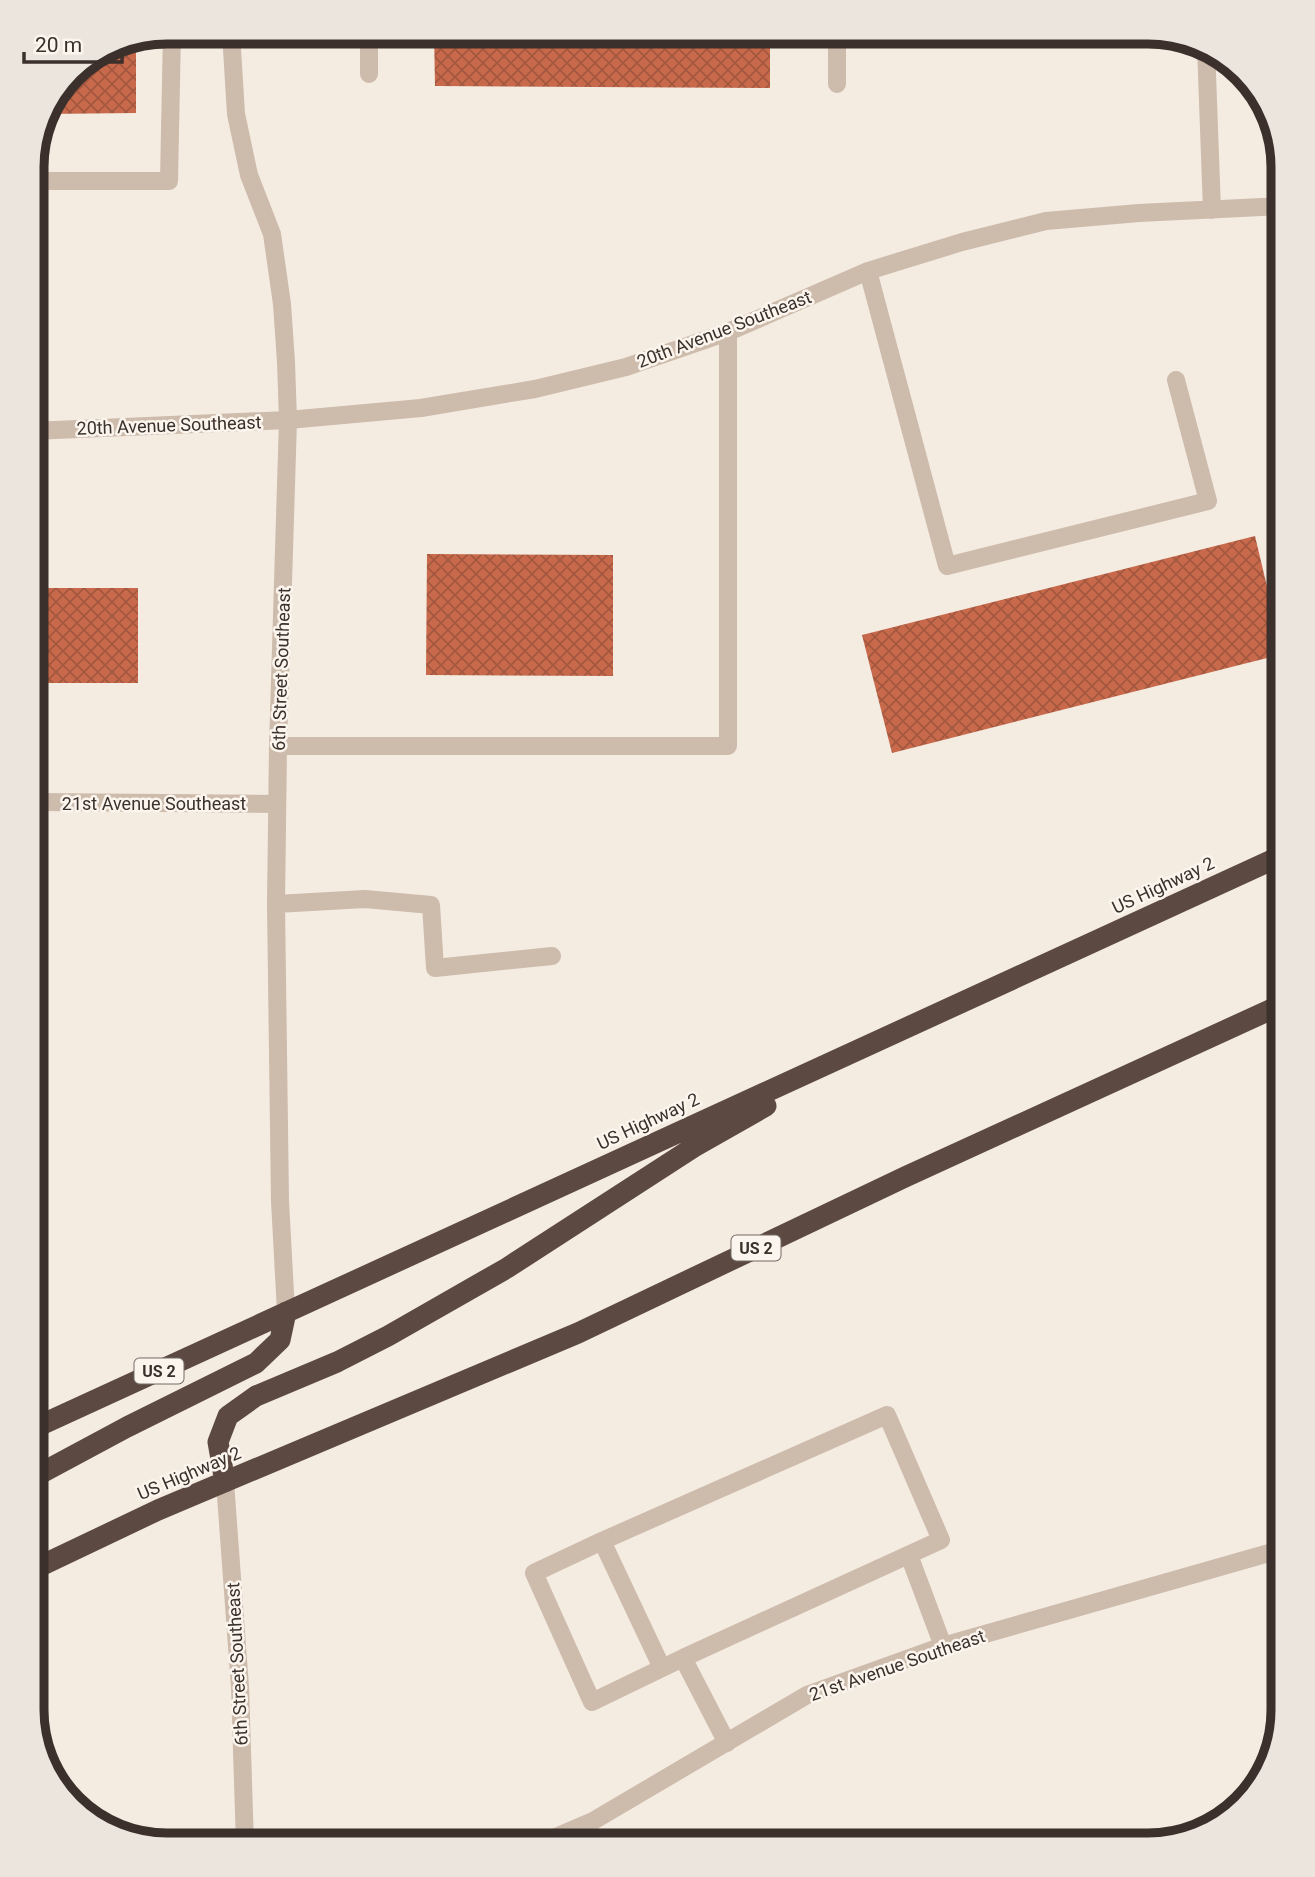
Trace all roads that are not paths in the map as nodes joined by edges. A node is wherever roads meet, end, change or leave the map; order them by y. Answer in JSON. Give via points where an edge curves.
{"nodes":[{"id":1,"x":172,"y":44,"type":"edge"},
{"id":2,"x":232,"y":44,"type":"edge"},
{"id":3,"x":369,"y":44,"type":"edge"},
{"id":4,"x":837,"y":44,"type":"edge"},
{"id":5,"x":1206,"y":58,"type":"edge"},
{"id":6,"x":369,"y":74,"type":"dead end"},
{"id":7,"x":838,"y":85,"type":"dead end"},
{"id":8,"x":44,"y":181,"type":"edge"},
{"id":9,"x":1271,"y":207,"type":"edge"},
{"id":10,"x":1212,"y":210,"type":"junction"},
{"id":11,"x":868,"y":271,"type":"junction"},
{"id":12,"x":728,"y":332,"type":"junction"},
{"id":13,"x":1176,"y":380,"type":"dead end"},
{"id":14,"x":288,"y":420,"type":"junction"},
{"id":15,"x":44,"y":430,"type":"edge"},
{"id":16,"x":278,"y":746,"type":"junction"},
{"id":17,"x":44,"y":802,"type":"edge"},
{"id":18,"x":277,"y":804,"type":"junction"},
{"id":19,"x":1271,"y":860,"type":"edge"},
{"id":20,"x":276,"y":904,"type":"junction"},
{"id":21,"x":552,"y":956,"type":"dead end"},
{"id":22,"x":1271,"y":1009,"type":"edge"},
{"id":23,"x":881,"y":1039,"type":"junction"},
{"id":24,"x":286,"y":1312,"type":"junction"},
{"id":25,"x":44,"y":1423,"type":"edge"},
{"id":26,"x":44,"y":1472,"type":"edge"},
{"id":27,"x":225,"y":1482,"type":"junction"},
{"id":28,"x":602,"y":1541,"type":"junction"},
{"id":29,"x":1271,"y":1552,"type":"edge"},
{"id":30,"x":909,"y":1555,"type":"junction"},
{"id":31,"x":44,"y":1564,"type":"edge"},
{"id":32,"x":943,"y":1646,"type":"junction"},
{"id":33,"x":683,"y":1658,"type":"junction"},
{"id":34,"x":662,"y":1668,"type":"junction"},
{"id":35,"x":727,"y":1742,"type":"junction"},
{"id":36,"x":245,"y":1833,"type":"edge"},
{"id":37,"x":565,"y":1833,"type":"edge"}],
"edges":[{"from":1,"to":8,"type":"street","via":[[169,181]]},
{"from":2,"to":14,"type":"street","name":"6th Street Southeast","via":[[236,114],[249,175],[274,246]]},
{"from":3,"to":6,"type":"street"},
{"from":4,"to":7,"type":"street"},
{"from":5,"to":10,"type":"street"},
{"from":9,"to":10,"type":"street","name":"20th Avenue Southeast"},
{"from":10,"to":11,"type":"street","name":"20th Avenue Southeast","via":[[1046,221]]},
{"from":11,"to":12,"type":"street","name":"20th Avenue Southeast"},
{"from":11,"to":13,"type":"street","via":[[947,566],[1208,501]]},
{"from":12,"to":14,"type":"street","name":"20th Avenue Southeast","via":[[626,367],[534,389],[421,408]]},
{"from":12,"to":16,"type":"street","via":[[728,747]]},
{"from":14,"to":15,"type":"street","name":"20th Avenue Southeast"},
{"from":14,"to":16,"type":"street","name":"6th Street Southeast"},
{"from":16,"to":18,"type":"street","name":"6th Street Southeast"},
{"from":17,"to":18,"type":"street","name":"21st Avenue Southeast"},
{"from":18,"to":20,"type":"street","name":"6th Street Southeast"},
{"from":19,"to":23,"type":"highway","name":"US Highway 2","number":"US 2"},
{"from":20,"to":21,"type":"street","via":[[365,899],[431,905],[435,968]]},
{"from":20,"to":24,"type":"street","name":"6th Street Southeast"},
{"from":22,"to":27,"type":"highway","name":"US Highway 2","number":"US 2","via":[[578,1333]]},
{"from":23,"to":24,"type":"highway","name":"US Highway 2","number":"US 2"},
{"from":23,"to":27,"type":"highway","via":[[694,1147],[507,1268],[337,1362],[256,1396],[228,1416],[218,1442]]},
{"from":24,"to":25,"type":"highway","name":"US Highway 2","number":"US 2"},
{"from":24,"to":26,"type":"highway","via":[[280,1340],[256,1363]]},
{"from":27,"to":31,"type":"highway","name":"US Highway 2","number":"US 2"},
{"from":27,"to":36,"type":"street","name":"6th Street Southeast","via":[[240,1687]]},
{"from":28,"to":30,"type":"street","via":[[887,1415],[941,1540]]},
{"from":28,"to":34,"type":"street"},
{"from":28,"to":34,"type":"street","via":[[534,1573],[592,1702]]},
{"from":29,"to":32,"type":"street","name":"21st Avenue Southeast"},
{"from":30,"to":32,"type":"street"},
{"from":30,"to":33,"type":"street"},
{"from":32,"to":35,"type":"street","name":"21st Avenue Southeast","via":[[807,1695]]},
{"from":33,"to":34,"type":"street"},
{"from":33,"to":35,"type":"street"},
{"from":35,"to":37,"type":"street","name":"21st Avenue Southeast"}]}
